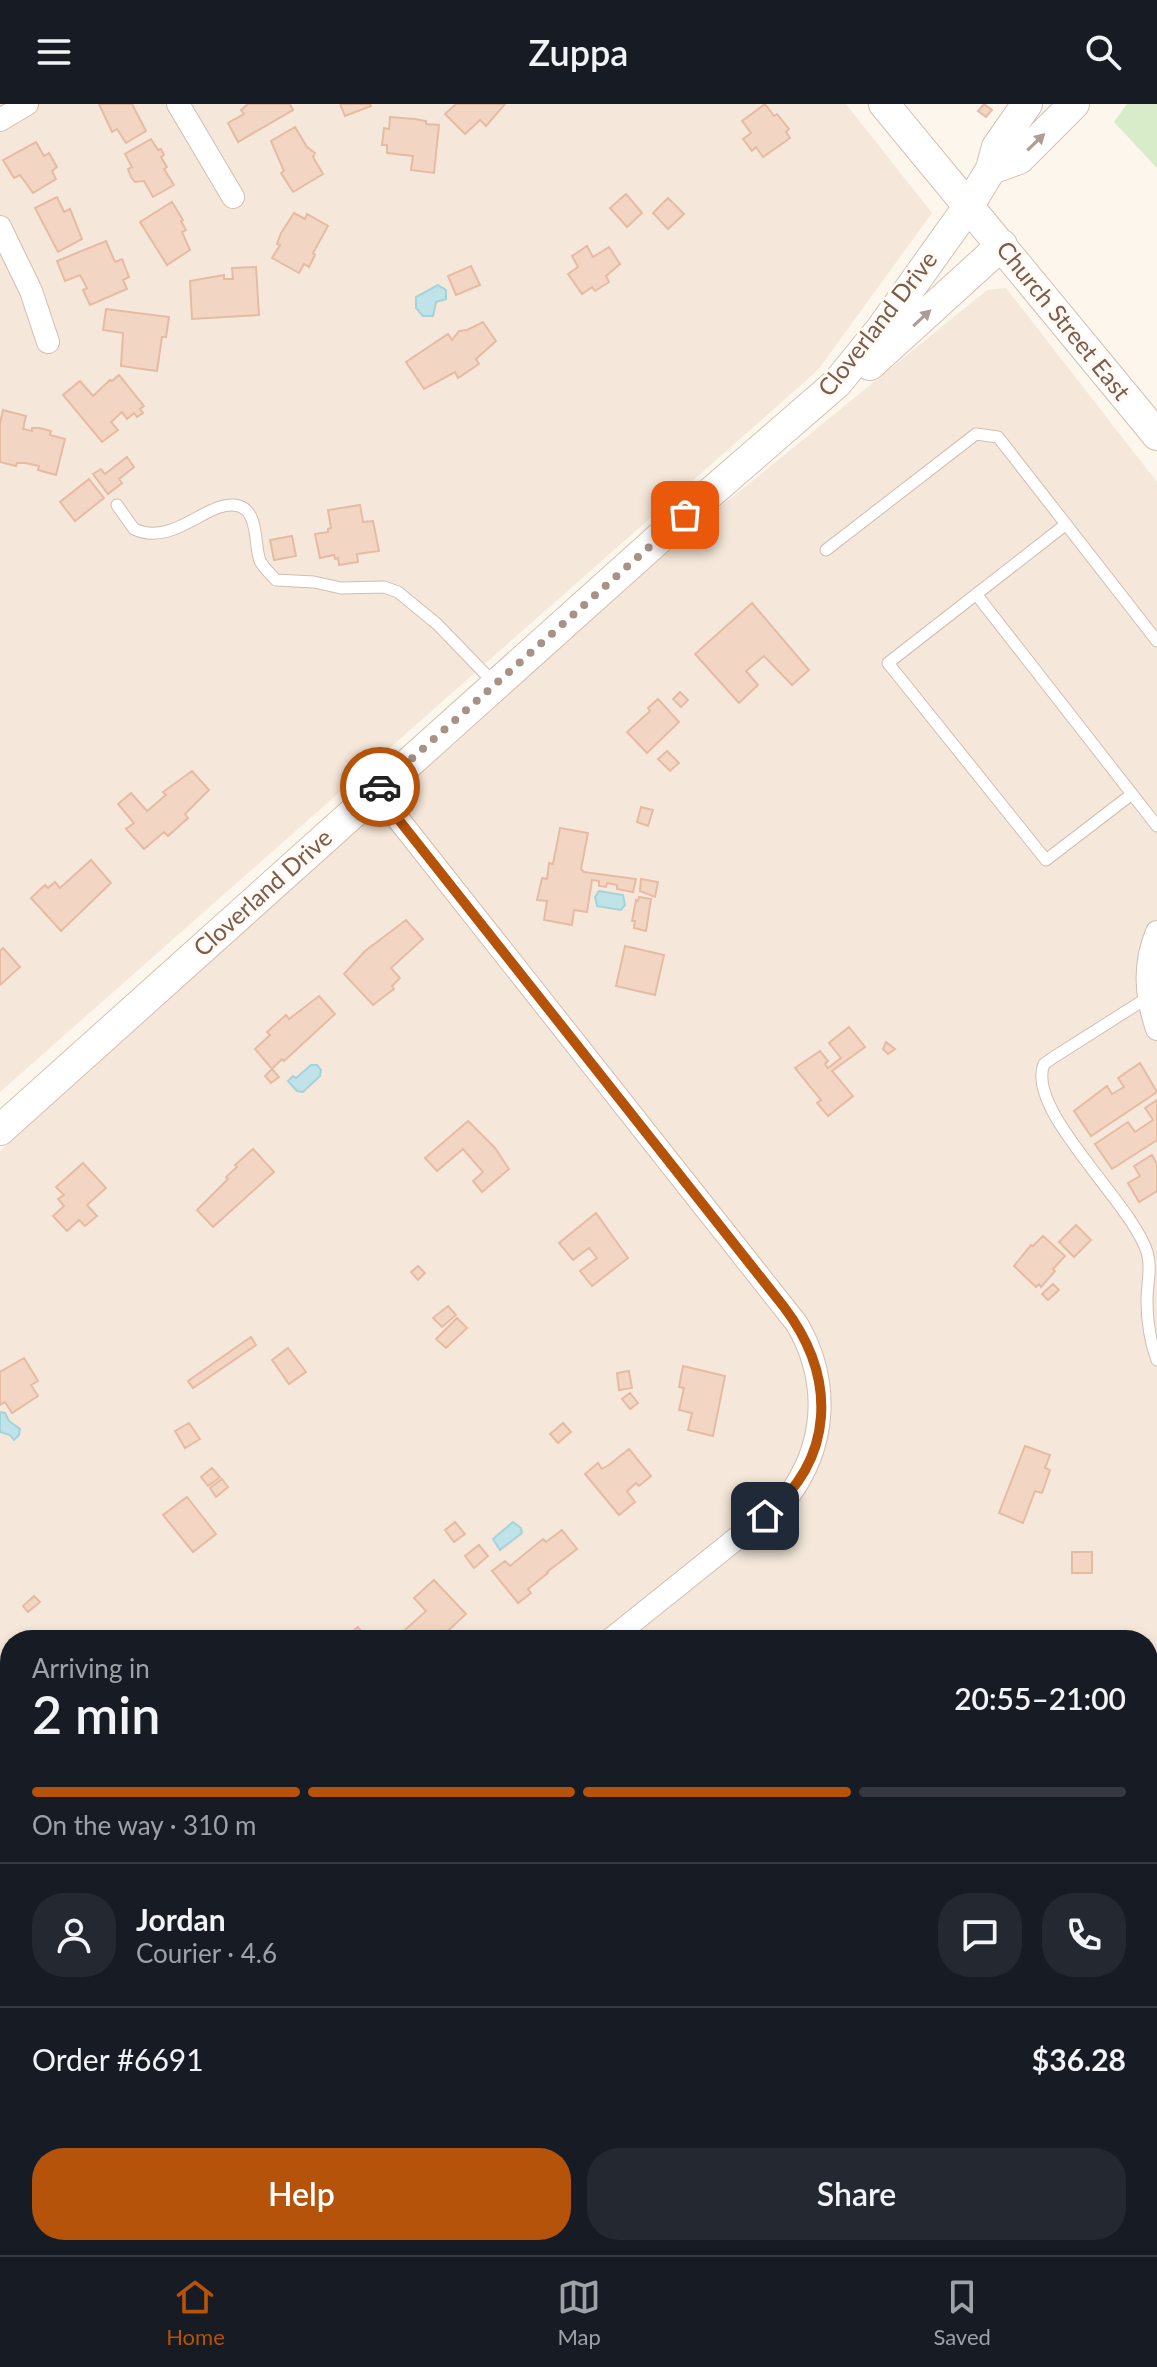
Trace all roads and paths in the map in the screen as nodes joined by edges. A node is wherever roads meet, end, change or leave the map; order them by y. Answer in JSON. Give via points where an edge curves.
{"nodes":[{"id":1,"x":27,"y":104,"type":"edge"},
{"id":2,"x":178,"y":104,"type":"edge"},
{"id":3,"x":884,"y":104,"type":"edge"},
{"id":4,"x":1027,"y":104,"type":"edge"},
{"id":5,"x":1074,"y":104,"type":"edge"},
{"id":6,"x":0,"y":120,"type":"edge"},
{"id":7,"x":991,"y":169,"type":"junction"},
{"id":8,"x":233,"y":197,"type":"dead end"},
{"id":9,"x":968,"y":207,"type":"junction"},
{"id":10,"x":0,"y":227,"type":"edge"},
{"id":11,"x":1002,"y":245,"type":"junction"},
{"id":12,"x":48,"y":342,"type":"dead end"},
{"id":13,"x":817,"y":402,"type":"junction"},
{"id":14,"x":1157,"y":435,"type":"edge"},
{"id":15,"x":117,"y":505,"type":"dead end"},
{"id":16,"x":1065,"y":525,"type":"junction"},
{"id":17,"x":826,"y":550,"type":"dead end"},
{"id":18,"x":976,"y":594,"type":"junction"},
{"id":19,"x":1157,"y":641,"type":"edge"},
{"id":20,"x":495,"y":684,"type":"junction"},
{"id":21,"x":376,"y":791,"type":"junction"},
{"id":22,"x":1132,"y":794,"type":"junction"},
{"id":23,"x":1157,"y":826,"type":"edge"},
{"id":24,"x":1157,"y":932,"type":"edge"},
{"id":25,"x":1147,"y":998,"type":"junction"},
{"id":26,"x":1157,"y":1029,"type":"edge"},
{"id":27,"x":0,"y":1130,"type":"edge"},
{"id":28,"x":1157,"y":1360,"type":"edge"},
{"id":29,"x":622,"y":1630,"type":"edge"}],
"edges":[{"from":1,"to":6,"type":"street"},
{"from":2,"to":8,"type":"street"},
{"from":3,"to":9,"type":"street"},
{"from":4,"to":7,"type":"street","name":"Cloverland Drive","via":[[997,147]]},
{"from":7,"to":5,"type":"street","one_way":true,"via":[[1019,159]]},
{"from":7,"to":9,"type":"street","name":"Cloverland Drive"},
{"from":9,"to":11,"type":"street","name":"Church Street East"},
{"from":9,"to":13,"type":"street","name":"Cloverland Drive","via":[[881,329]]},
{"from":10,"to":12,"type":"street"},
{"from":13,"to":11,"type":"street","one_way":true,"via":[[871,365]]},
{"from":11,"to":14,"type":"street","name":"Church Street East"},
{"from":13,"to":20,"type":"street","name":"Cloverland Drive"},
{"from":15,"to":20,"type":"lane","via":[[134,529],[151,534],[230,505],[242,507],[251,516],[260,561],[276,580],[398,592]]},
{"from":16,"to":17,"type":"lane","via":[[998,437],[976,434]]},
{"from":16,"to":18,"type":"lane"},
{"from":16,"to":19,"type":"lane"},
{"from":18,"to":22,"type":"lane"},
{"from":18,"to":22,"type":"lane","via":[[888,663],[1046,860]]},
{"from":20,"to":21,"type":"street","name":"Cloverland Drive"},
{"from":21,"to":27,"type":"street","name":"Cloverland Drive"},
{"from":21,"to":29,"type":"street","via":[[791,1316],[817,1371],[821,1413],[815,1445],[787,1498]]},
{"from":22,"to":23,"type":"lane"},
{"from":24,"to":25,"type":"street","via":[[1148,953]]},
{"from":25,"to":26,"type":"street"},
{"from":25,"to":28,"type":"lane","via":[[1044,1064],[1041,1081],[1058,1122],[1142,1238],[1150,1268],[1149,1327]]}]}
